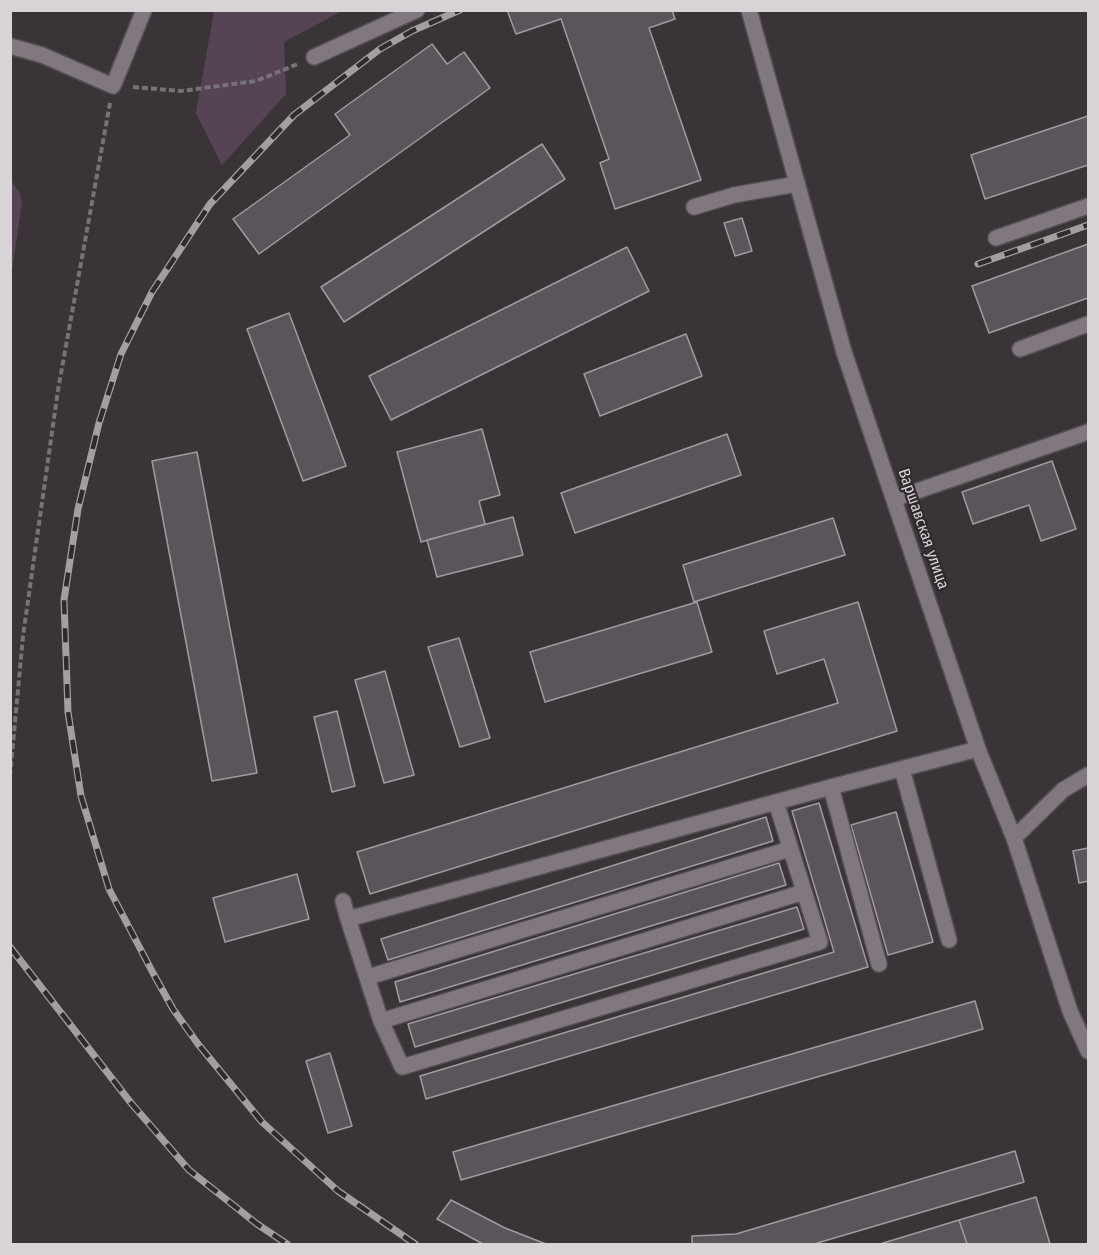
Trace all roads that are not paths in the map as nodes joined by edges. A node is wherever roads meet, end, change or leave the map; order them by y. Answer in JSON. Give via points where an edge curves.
{"nodes":[{"id":1,"x":144,"y":10,"type":"edge"},
{"id":2,"x":417,"y":10,"type":"edge"},
{"id":3,"x":749,"y":10,"type":"edge"},
{"id":4,"x":10,"y":46,"type":"edge"},
{"id":5,"x":314,"y":57,"type":"road end"},
{"id":6,"x":797,"y":184,"type":"junction"},
{"id":7,"x":1089,"y":206,"type":"edge"},
{"id":8,"x":694,"y":207,"type":"dead end"},
{"id":9,"x":996,"y":238,"type":"dead end"},
{"id":10,"x":1089,"y":324,"type":"edge"},
{"id":11,"x":1020,"y":349,"type":"dead end"},
{"id":12,"x":1089,"y":432,"type":"edge"},
{"id":13,"x":894,"y":499,"type":"junction"},
{"id":14,"x":978,"y":749,"type":"junction"},
{"id":15,"x":902,"y":769,"type":"junction"},
{"id":16,"x":1089,"y":775,"type":"edge"},
{"id":17,"x":831,"y":787,"type":"junction"},
{"id":18,"x":776,"y":802,"type":"junction"},
{"id":19,"x":1014,"y":838,"type":"junction"},
{"id":20,"x":790,"y":849,"type":"junction"},
{"id":21,"x":804,"y":892,"type":"junction"},
{"id":22,"x":343,"y":901,"type":"dead end"},
{"id":23,"x":348,"y":919,"type":"junction"},
{"id":24,"x":948,"y":940,"type":"dead end"},
{"id":25,"x":879,"y":964,"type":"dead end"},
{"id":26,"x":369,"y":977,"type":"junction"},
{"id":27,"x":381,"y":1021,"type":"junction"},
{"id":28,"x":1089,"y":1051,"type":"edge"}],
"edges":[{"from":1,"to":4,"type":"street","via":[[113,86],[42,55]]},
{"from":2,"to":5,"type":"street"},
{"from":3,"to":6,"type":"street","name":"Варшавская улица"},
{"from":6,"to":8,"type":"street"},
{"from":6,"to":13,"type":"street","name":"Варшавская улица","via":[[844,352]]},
{"from":7,"to":9,"type":"street"},
{"from":10,"to":11,"type":"street"},
{"from":12,"to":13,"type":"street"},
{"from":13,"to":14,"type":"street","name":"Варшавская улица"},
{"from":14,"to":15,"type":"street"},
{"from":14,"to":19,"type":"street","name":"Варшавская улица"},
{"from":15,"to":17,"type":"street"},
{"from":15,"to":24,"type":"street"},
{"from":16,"to":19,"type":"street","via":[[1063,790]]},
{"from":17,"to":18,"type":"street"},
{"from":17,"to":25,"type":"street"},
{"from":18,"to":20,"type":"street"},
{"from":18,"to":23,"type":"street"},
{"from":19,"to":28,"type":"street","name":"Варшавская улица","via":[[1070,1011]]},
{"from":20,"to":21,"type":"street"},
{"from":20,"to":26,"type":"street"},
{"from":21,"to":27,"type":"street"},
{"from":21,"to":27,"type":"street","via":[[820,942],[402,1066]]},
{"from":22,"to":23,"type":"street"},
{"from":23,"to":26,"type":"street"},
{"from":26,"to":27,"type":"street"}]}
